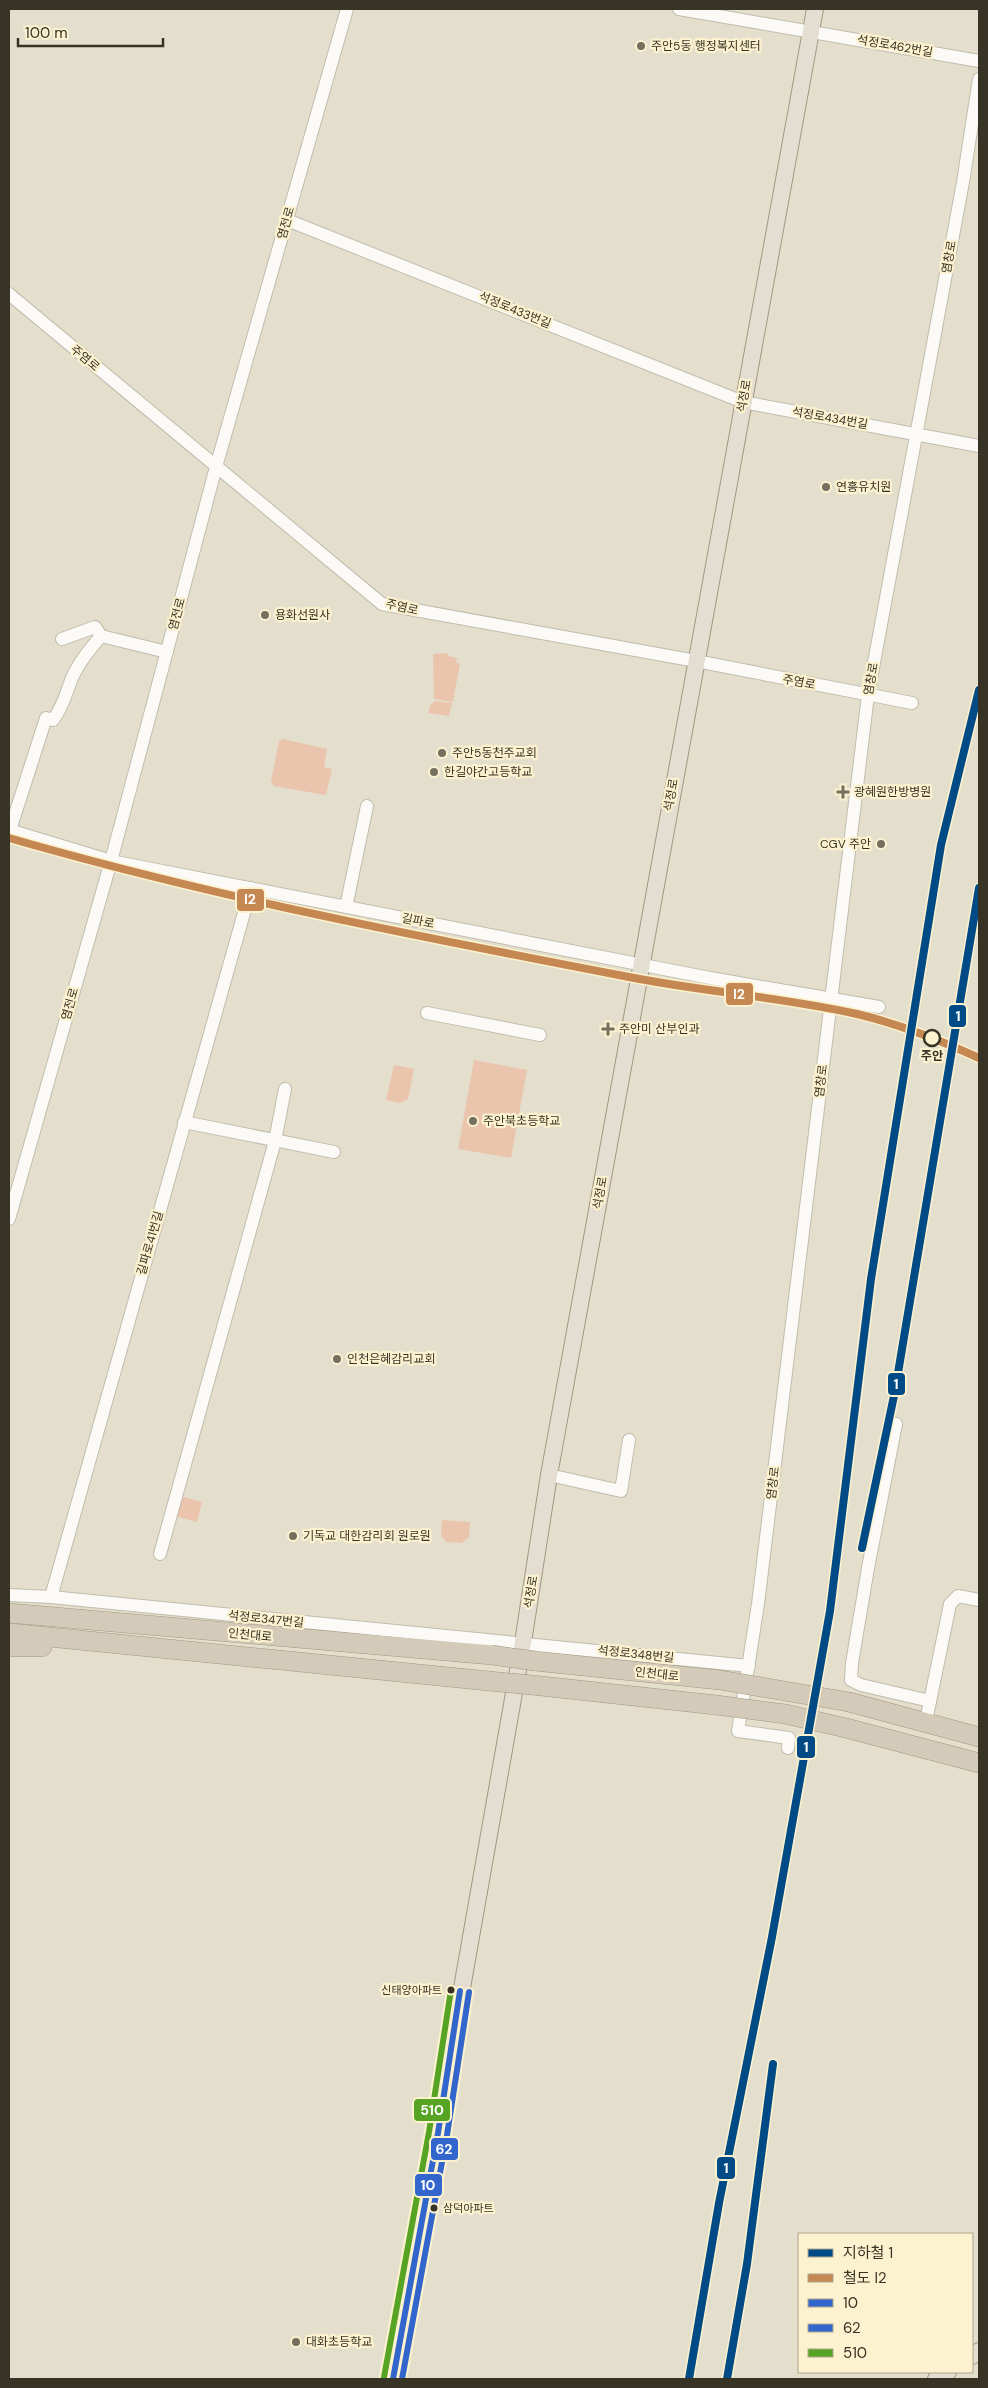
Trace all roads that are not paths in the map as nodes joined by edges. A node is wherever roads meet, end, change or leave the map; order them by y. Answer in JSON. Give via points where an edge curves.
{"nodes":[{"id":1,"x":347,"y":9,"type":"edge"},
{"id":2,"x":679,"y":9,"type":"edge"},
{"id":3,"x":815,"y":9,"type":"edge"},
{"id":4,"x":811,"y":31,"type":"junction"},
{"id":5,"x":979,"y":60,"type":"edge"},
{"id":6,"x":979,"y":79,"type":"edge"},
{"id":7,"x":287,"y":220,"type":"junction"},
{"id":8,"x":9,"y":294,"type":"edge"},
{"id":9,"x":743,"y":402,"type":"junction"},
{"id":10,"x":917,"y":434,"type":"junction"},
{"id":11,"x":979,"y":446,"type":"edge"},
{"id":12,"x":216,"y":467,"type":"junction"},
{"id":13,"x":101,"y":636,"type":"junction"},
{"id":14,"x":62,"y":638,"type":"dead end"},
{"id":15,"x":167,"y":652,"type":"junction"},
{"id":16,"x":696,"y":661,"type":"junction"},
{"id":17,"x":868,"y":695,"type":"junction"},
{"id":18,"x":912,"y":704,"type":"dead end"},
{"id":19,"x":367,"y":806,"type":"dead end"},
{"id":20,"x":9,"y":830,"type":"edge"},
{"id":21,"x":111,"y":861,"type":"junction"},
{"id":22,"x":251,"y":888,"type":"junction"},
{"id":23,"x":346,"y":907,"type":"junction"},
{"id":24,"x":641,"y":964,"type":"junction"},
{"id":25,"x":831,"y":999,"type":"junction"},
{"id":26,"x":878,"y":1007,"type":"dead end"},
{"id":27,"x":427,"y":1012,"type":"dead end"},
{"id":28,"x":540,"y":1035,"type":"dead end"},
{"id":29,"x":285,"y":1089,"type":"dead end"},
{"id":30,"x":184,"y":1122,"type":"junction"},
{"id":31,"x":275,"y":1141,"type":"junction"},
{"id":32,"x":334,"y":1152,"type":"dead end"},
{"id":33,"x":9,"y":1217,"type":"edge"},
{"id":34,"x":896,"y":1424,"type":"dead end"},
{"id":35,"x":629,"y":1440,"type":"dead end"},
{"id":36,"x":549,"y":1475,"type":"junction"},
{"id":37,"x":160,"y":1554,"type":"dead end"},
{"id":38,"x":9,"y":1595,"type":"edge"},
{"id":39,"x":50,"y":1597,"type":"junction"},
{"id":40,"x":979,"y":1600,"type":"edge"},
{"id":41,"x":9,"y":1602,"type":"edge"},
{"id":42,"x":9,"y":1614,"type":"edge"},
{"id":43,"x":168,"y":1628,"type":"junction"},
{"id":44,"x":9,"y":1633,"type":"edge"},
{"id":45,"x":523,"y":1642,"type":"junction"},
{"id":46,"x":9,"y":1647,"type":"edge"},
{"id":47,"x":163,"y":1648,"type":"junction"},
{"id":48,"x":748,"y":1666,"type":"junction"},
{"id":49,"x":930,"y":1701,"type":"junction"},
{"id":50,"x":926,"y":1722,"type":"junction"},
{"id":51,"x":979,"y":1737,"type":"edge"},
{"id":52,"x":788,"y":1748,"type":"dead end"},
{"id":53,"x":979,"y":1764,"type":"edge"},
{"id":54,"x":393,"y":2379,"type":"edge"}],
"edges":[{"from":1,"to":7,"type":"street","name":"염전로"},
{"from":2,"to":4,"type":"street","name":"석정로462번길"},
{"from":3,"to":4,"type":"main road","name":"석정로"},
{"from":4,"to":5,"type":"street","name":"석정로462번길"},
{"from":4,"to":9,"type":"main road","name":"석정로"},
{"from":6,"to":10,"type":"street","name":"염창로"},
{"from":7,"to":9,"type":"street","name":"석정로433번길"},
{"from":7,"to":12,"type":"street","name":"염전로"},
{"from":8,"to":12,"type":"street","name":"주염로"},
{"from":9,"to":10,"type":"street","name":"석정로434번길"},
{"from":9,"to":16,"type":"main road","name":"석정로"},
{"from":10,"to":11,"type":"street"},
{"from":10,"to":17,"type":"street","name":"염창로"},
{"from":12,"to":15,"type":"street","name":"염전로"},
{"from":12,"to":16,"type":"street","name":"주염로","via":[[382,604]]},
{"from":13,"to":14,"type":"street","via":[[95,626]]},
{"from":13,"to":15,"type":"street"},
{"from":13,"to":20,"type":"street","via":[[82,659],[62,709],[53,720],[46,718]]},
{"from":15,"to":21,"type":"street","name":"염전로"},
{"from":16,"to":17,"type":"street","name":"주염로"},
{"from":16,"to":24,"type":"main road","name":"석정로"},
{"from":17,"to":18,"type":"street","name":"주염로"},
{"from":17,"to":25,"type":"street","name":"염창로"},
{"from":19,"to":23,"type":"street"},
{"from":20,"to":21,"type":"street","name":"길파로"},
{"from":21,"to":22,"type":"street","name":"길파로"},
{"from":21,"to":33,"type":"street","name":"염전로"},
{"from":22,"to":23,"type":"street","name":"길파로"},
{"from":22,"to":30,"type":"street","name":"길파로41번길"},
{"from":23,"to":24,"type":"street","name":"길파로"},
{"from":24,"to":25,"type":"street","name":"길파로"},
{"from":24,"to":36,"type":"main road","name":"석정로"},
{"from":25,"to":26,"type":"street","name":"길파로"},
{"from":25,"to":48,"type":"street","name":"염창로"},
{"from":27,"to":28,"type":"street"},
{"from":29,"to":31,"type":"street"},
{"from":30,"to":31,"type":"street"},
{"from":30,"to":39,"type":"street","name":"길파로41번길"},
{"from":31,"to":32,"type":"street"},
{"from":31,"to":37,"type":"street"},
{"from":34,"to":49,"type":"street","via":[[866,1577],[851,1680]]},
{"from":35,"to":36,"type":"street","via":[[621,1491]]},
{"from":36,"to":45,"type":"main road","name":"석정로"},
{"from":38,"to":39,"type":"street","name":"석정로347번길"},
{"from":39,"to":45,"type":"street","name":"석정로347번길"},
{"from":40,"to":49,"type":"street","via":[[958,1596],[950,1604]]},
{"from":41,"to":43,"type":"highway","via":[[104,1614]]},
{"from":42,"to":43,"type":"highway","name":"인천대로"},
{"from":43,"to":50,"type":"highway","name":"인천대로","bridge":true,"via":[[492,1656],[720,1680],[849,1702]]},
{"from":44,"to":47,"type":"highway","name":"인천대로"},
{"from":45,"to":48,"type":"street","name":"석정로348번길"},
{"from":45,"to":54,"type":"main road","name":"석정로"},
{"from":46,"to":47,"type":"highway"},
{"from":47,"to":53,"type":"highway","name":"인천대로","bridge":true,"via":[[785,1714]]},
{"from":48,"to":52,"type":"street","name":"염창로","via":[[738,1730],[789,1738]]},
{"from":49,"to":50,"type":"street"},
{"from":50,"to":51,"type":"highway"}]}
